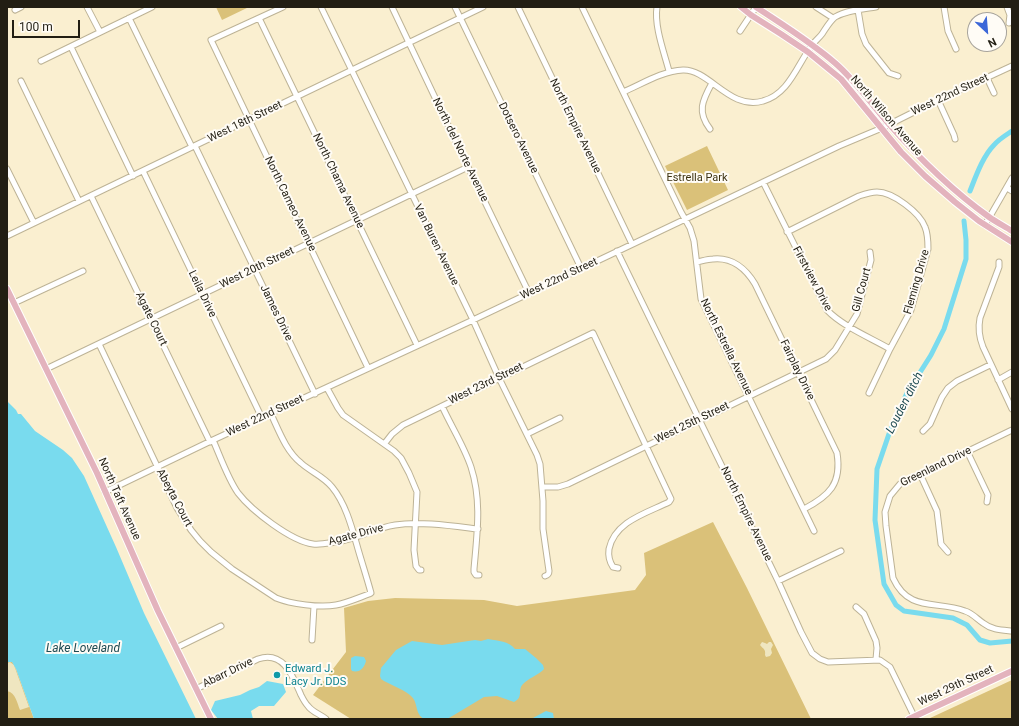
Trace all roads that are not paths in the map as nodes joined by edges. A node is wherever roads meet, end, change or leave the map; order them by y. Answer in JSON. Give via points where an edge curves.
{"nodes":[{"id":1,"x":21,"y":7,"type":"edge"},
{"id":2,"x":87,"y":7,"type":"edge"},
{"id":3,"x":152,"y":7,"type":"edge"},
{"id":4,"x":283,"y":7,"type":"edge"},
{"id":5,"x":321,"y":7,"type":"edge"},
{"id":6,"x":392,"y":7,"type":"edge"},
{"id":7,"x":455,"y":7,"type":"edge"},
{"id":8,"x":483,"y":7,"type":"edge"},
{"id":9,"x":518,"y":7,"type":"edge"},
{"id":10,"x":582,"y":7,"type":"edge"},
{"id":11,"x":657,"y":7,"type":"edge"},
{"id":12,"x":741,"y":7,"type":"edge"},
{"id":13,"x":756,"y":7,"type":"edge"},
{"id":14,"x":816,"y":7,"type":"edge"},
{"id":15,"x":876,"y":7,"type":"edge"},
{"id":16,"x":944,"y":7,"type":"edge"},
{"id":17,"x":1007,"y":7,"type":"edge"},
{"id":18,"x":15,"y":10,"type":"dead end"},
{"id":19,"x":858,"y":10,"type":"junction"},
{"id":20,"x":751,"y":15,"type":"junction"},
{"id":21,"x":129,"y":18,"type":"junction"},
{"id":22,"x":259,"y":18,"type":"junction"},
{"id":23,"x":460,"y":18,"type":"junction"},
{"id":24,"x":833,"y":18,"type":"junction"},
{"id":25,"x":1009,"y":23,"type":"dead end"},
{"id":26,"x":740,"y":31,"type":"dead end"},
{"id":27,"x":100,"y":32,"type":"junction"},
{"id":28,"x":409,"y":43,"type":"junction"},
{"id":29,"x":812,"y":45,"type":"junction"},
{"id":30,"x":70,"y":47,"type":"junction"},
{"id":31,"x":956,"y":48,"type":"dead end"},
{"id":32,"x":808,"y":52,"type":"junction"},
{"id":33,"x":41,"y":62,"type":"dead end"},
{"id":34,"x":1012,"y":66,"type":"edge"},
{"id":35,"x":352,"y":70,"type":"junction"},
{"id":36,"x":669,"y":71,"type":"junction"},
{"id":37,"x":898,"y":76,"type":"dead end"},
{"id":38,"x":987,"y":78,"type":"junction"},
{"id":39,"x":21,"y":81,"type":"dead end"},
{"id":40,"x":712,"y":83,"type":"junction"},
{"id":41,"x":624,"y":92,"type":"junction"},
{"id":42,"x":994,"y":93,"type":"dead end"},
{"id":43,"x":297,"y":96,"type":"junction"},
{"id":44,"x":938,"y":100,"type":"junction"},
{"id":45,"x":249,"y":120,"type":"junction"},
{"id":46,"x":889,"y":124,"type":"junction"},
{"id":47,"x":882,"y":128,"type":"junction"},
{"id":48,"x":710,"y":129,"type":"dead end"},
{"id":49,"x":955,"y":139,"type":"dead end"},
{"id":50,"x":194,"y":146,"type":"junction"},
{"id":51,"x":468,"y":167,"type":"junction"},
{"id":52,"x":7,"y":169,"type":"edge"},
{"id":53,"x":143,"y":171,"type":"junction"},
{"id":54,"x":133,"y":176,"type":"junction"},
{"id":55,"x":1012,"y":178,"type":"edge"},
{"id":56,"x":763,"y":182,"type":"junction"},
{"id":57,"x":1007,"y":188,"type":"junction"},
{"id":58,"x":1012,"y":191,"type":"edge"},
{"id":59,"x":412,"y":194,"type":"junction"},
{"id":60,"x":91,"y":196,"type":"junction"},
{"id":61,"x":80,"y":201,"type":"junction"},
{"id":62,"x":990,"y":218,"type":"junction"},
{"id":63,"x":685,"y":219,"type":"junction"},
{"id":64,"x":357,"y":220,"type":"junction"},
{"id":65,"x":34,"y":223,"type":"junction"},
{"id":66,"x":985,"y":225,"type":"junction"},
{"id":67,"x":1012,"y":231,"type":"edge"},
{"id":68,"x":788,"y":232,"type":"junction"},
{"id":69,"x":7,"y":236,"type":"edge"},
{"id":70,"x":1012,"y":242,"type":"edge"},
{"id":71,"x":309,"y":244,"type":"junction"},
{"id":72,"x":632,"y":244,"type":"junction"},
{"id":73,"x":618,"y":251,"type":"junction"},
{"id":74,"x":870,"y":252,"type":"dead end"},
{"id":75,"x":697,"y":262,"type":"junction"},
{"id":76,"x":999,"y":262,"type":"dead end"},
{"id":77,"x":581,"y":268,"type":"junction"},
{"id":78,"x":255,"y":269,"type":"junction"},
{"id":79,"x":83,"y":271,"type":"dead end"},
{"id":80,"x":7,"y":289,"type":"edge"},
{"id":81,"x":529,"y":293,"type":"junction"},
{"id":82,"x":202,"y":294,"type":"junction"},
{"id":83,"x":14,"y":303,"type":"junction"},
{"id":84,"x":151,"y":319,"type":"junction"},
{"id":85,"x":472,"y":320,"type":"junction"},
{"id":86,"x":849,"y":326,"type":"junction"},
{"id":87,"x":99,"y":344,"type":"junction"},
{"id":88,"x":417,"y":345,"type":"junction"},
{"id":89,"x":890,"y":349,"type":"junction"},
{"id":90,"x":990,"y":365,"type":"junction"},
{"id":91,"x":368,"y":368,"type":"junction"},
{"id":92,"x":46,"y":369,"type":"junction"},
{"id":93,"x":798,"y":372,"type":"junction"},
{"id":94,"x":1012,"y":372,"type":"edge"},
{"id":95,"x":499,"y":378,"type":"junction"},
{"id":96,"x":998,"y":380,"type":"junction"},
{"id":97,"x":327,"y":388,"type":"junction"},
{"id":98,"x":869,"y":393,"type":"dead end"},
{"id":99,"x":315,"y":394,"type":"junction"},
{"id":100,"x":749,"y":396,"type":"junction"},
{"id":101,"x":442,"y":406,"type":"junction"},
{"id":102,"x":1012,"y":409,"type":"edge"},
{"id":103,"x":271,"y":414,"type":"junction"},
{"id":104,"x":262,"y":418,"type":"junction"},
{"id":105,"x":560,"y":418,"type":"dead end"},
{"id":106,"x":700,"y":420,"type":"junction"},
{"id":107,"x":1012,"y":430,"type":"edge"},
{"id":108,"x":923,"y":431,"type":"dead end"},
{"id":109,"x":527,"y":434,"type":"junction"},
{"id":110,"x":212,"y":441,"type":"junction"},
{"id":111,"x":385,"y":443,"type":"junction"},
{"id":112,"x":646,"y":446,"type":"junction"},
{"id":113,"x":967,"y":451,"type":"junction"},
{"id":114,"x":158,"y":467,"type":"junction"},
{"id":115,"x":920,"y":474,"type":"junction"},
{"id":116,"x":542,"y":486,"type":"junction"},
{"id":117,"x":105,"y":492,"type":"junction"},
{"id":118,"x":987,"y":502,"type":"dead end"},
{"id":119,"x":804,"y":509,"type":"junction"},
{"id":120,"x":416,"y":524,"type":"junction"},
{"id":121,"x":478,"y":529,"type":"junction"},
{"id":122,"x":814,"y":531,"type":"dead end"},
{"id":123,"x":355,"y":537,"type":"junction"},
{"id":124,"x":841,"y":552,"type":"dead end"},
{"id":125,"x":948,"y":552,"type":"dead end"},
{"id":126,"x":618,"y":568,"type":"dead end"},
{"id":127,"x":421,"y":570,"type":"dead end"},
{"id":128,"x":479,"y":575,"type":"dead end"},
{"id":129,"x":546,"y":576,"type":"dead end"},
{"id":130,"x":778,"y":581,"type":"junction"},
{"id":131,"x":314,"y":606,"type":"junction"},
{"id":132,"x":856,"y":607,"type":"dead end"},
{"id":133,"x":221,"y":626,"type":"dead end"},
{"id":134,"x":1012,"y":631,"type":"edge"},
{"id":135,"x":312,"y":640,"type":"dead end"},
{"id":136,"x":176,"y":648,"type":"junction"},
{"id":137,"x":876,"y":659,"type":"junction"},
{"id":138,"x":1012,"y":671,"type":"edge"},
{"id":139,"x":196,"y":689,"type":"junction"},
{"id":140,"x":912,"y":718,"type":"edge"},
{"id":141,"x":210,"y":719,"type":"edge"},
{"id":142,"x":326,"y":719,"type":"edge"}],
"edges":[{"from":1,"to":18,"type":"street"},
{"from":2,"to":27,"type":"street"},
{"from":3,"to":21,"type":"street"},
{"from":4,"to":22,"type":"street"},
{"from":5,"to":35,"type":"street","name":"Van Buren Avenue"},
{"from":6,"to":28,"type":"street","name":"North del Norte Avenue"},
{"from":7,"to":23,"type":"street","name":"Dotsero Avenue"},
{"from":8,"to":23,"type":"street","name":"West 18th Street"},
{"from":9,"to":72,"type":"street","name":"North Empire Avenue"},
{"from":10,"to":41,"type":"street","name":"North Estrella Avenue"},
{"from":11,"to":36,"type":"street","via":[[658,29]]},
{"from":12,"to":20,"type":"main road","name":"North Wilson Avenue"},
{"from":13,"to":20,"type":"street"},
{"from":13,"to":29,"type":"main road","name":"North Wilson Avenue"},
{"from":14,"to":24,"type":"street"},
{"from":15,"to":19,"type":"street"},
{"from":16,"to":31,"type":"street","via":[[948,32]]},
{"from":17,"to":25,"type":"street"},
{"from":19,"to":24,"type":"street"},
{"from":19,"to":37,"type":"street","via":[[866,44],[889,73]]},
{"from":20,"to":26,"type":"street"},
{"from":20,"to":32,"type":"main road","name":"North Wilson Avenue"},
{"from":21,"to":27,"type":"street"},
{"from":21,"to":50,"type":"street","name":"James Drive"},
{"from":22,"to":43,"type":"street","name":"North Chama Avenue"},
{"from":22,"to":45,"type":"street","name":"North Cameo Avenue","via":[[211,40]]},
{"from":23,"to":28,"type":"street","name":"West 18th Street"},
{"from":23,"to":77,"type":"street","name":"Dotsero Avenue"},
{"from":24,"to":29,"type":"street"},
{"from":27,"to":30,"type":"street"},
{"from":28,"to":35,"type":"street","name":"West 18th Street"},
{"from":28,"to":51,"type":"street","name":"North del Norte Avenue"},
{"from":29,"to":32,"type":"street"},
{"from":29,"to":46,"type":"main road","name":"North Wilson Avenue","via":[[850,77]]},
{"from":30,"to":33,"type":"street"},
{"from":30,"to":54,"type":"street"},
{"from":32,"to":40,"type":"street","via":[[783,88],[761,102],[737,99]]},
{"from":32,"to":47,"type":"main road","name":"North Wilson Avenue","via":[[841,79]]},
{"from":34,"to":38,"type":"street","name":"West 22nd Street"},
{"from":35,"to":43,"type":"street","name":"West 18th Street"},
{"from":35,"to":59,"type":"street","name":"Van Buren Avenue"},
{"from":36,"to":40,"type":"street","via":[[688,70]]},
{"from":36,"to":41,"type":"street"},
{"from":38,"to":42,"type":"street"},
{"from":38,"to":44,"type":"street","name":"West 22nd Street"},
{"from":39,"to":61,"type":"street"},
{"from":40,"to":48,"type":"street","via":[[702,108],[703,119]]},
{"from":41,"to":63,"type":"street","name":"North Estrella Avenue"},
{"from":43,"to":45,"type":"street","name":"West 18th Street"},
{"from":43,"to":64,"type":"street","name":"North Chama Avenue"},
{"from":44,"to":46,"type":"street","name":"West 22nd Street"},
{"from":44,"to":49,"type":"street"},
{"from":45,"to":50,"type":"street","name":"West 18th Street"},
{"from":45,"to":71,"type":"street","name":"North Cameo Avenue"},
{"from":46,"to":47,"type":"street","name":"West 22nd Street"},
{"from":46,"to":62,"type":"main road","name":"North Wilson Avenue","via":[[966,200]]},
{"from":47,"to":56,"type":"street","name":"West 22nd Street"},
{"from":47,"to":66,"type":"main road","name":"North Wilson Avenue","via":[[925,176]]},
{"from":50,"to":53,"type":"street","name":"West 18th Street"},
{"from":50,"to":78,"type":"street","name":"James Drive"},
{"from":51,"to":59,"type":"street","name":"West 20th Street"},
{"from":51,"to":81,"type":"street","name":"North del Norte Avenue"},
{"from":52,"to":65,"type":"street"},
{"from":53,"to":54,"type":"street","name":"West 18th Street"},
{"from":53,"to":82,"type":"street","name":"Leila Drive"},
{"from":54,"to":60,"type":"street","name":"West 18th Street"},
{"from":55,"to":57,"type":"street"},
{"from":56,"to":63,"type":"street","name":"West 22nd Street"},
{"from":56,"to":68,"type":"street","name":"Firstview Drive"},
{"from":57,"to":58,"type":"street"},
{"from":57,"to":62,"type":"street"},
{"from":59,"to":64,"type":"street","name":"West 20th Street"},
{"from":59,"to":85,"type":"street","name":"Van Buren Avenue"},
{"from":60,"to":61,"type":"street","name":"West 18th Street"},
{"from":60,"to":84,"type":"street","name":"Agate Court"},
{"from":61,"to":65,"type":"street","name":"West 18th Street"},
{"from":62,"to":66,"type":"street"},
{"from":62,"to":67,"type":"main road","name":"North Wilson Avenue"},
{"from":63,"to":72,"type":"street","name":"West 22nd Street"},
{"from":63,"to":75,"type":"street","name":"North Estrella Avenue","via":[[692,233]]},
{"from":64,"to":71,"type":"street","name":"West 20th Street"},
{"from":64,"to":88,"type":"street","name":"North Chama Avenue"},
{"from":65,"to":69,"type":"street","name":"West 18th Street"},
{"from":66,"to":70,"type":"main road","name":"North Wilson Avenue"},
{"from":68,"to":86,"type":"street","name":"Firstview Drive","via":[[827,310]]},
{"from":68,"to":89,"type":"street","name":"Fleming Drive","via":[[871,192],[892,196],[906,204],[923,222],[928,249],[911,310]]},
{"from":71,"to":78,"type":"street","name":"West 20th Street"},
{"from":71,"to":91,"type":"street","name":"North Cameo Avenue"},
{"from":72,"to":73,"type":"street","name":"West 22nd Street"},
{"from":73,"to":77,"type":"street","name":"West 22nd Street"},
{"from":73,"to":106,"type":"street","name":"North Empire Avenue"},
{"from":74,"to":86,"type":"street","name":"Gill Court","via":[[871,260],[858,310]]},
{"from":75,"to":93,"type":"street","name":"Fairplay Drive","via":[[725,259],[733,262],[751,277]]},
{"from":75,"to":100,"type":"street","name":"North Estrella Avenue","via":[[701,299]]},
{"from":76,"to":90,"type":"street","via":[[979,326],[980,340]]},
{"from":77,"to":81,"type":"street","name":"West 22nd Street"},
{"from":78,"to":82,"type":"street","name":"West 20th Street"},
{"from":78,"to":99,"type":"street","name":"James Drive"},
{"from":79,"to":83,"type":"street"},
{"from":80,"to":83,"type":"main road","name":"North Taft Avenue"},
{"from":81,"to":85,"type":"street","name":"West 22nd Street"},
{"from":82,"to":84,"type":"street","name":"West 20th Street"},
{"from":82,"to":104,"type":"street","name":"Leila Drive"},
{"from":83,"to":92,"type":"main road","name":"North Taft Avenue"},
{"from":84,"to":87,"type":"street","name":"West 20th Street"},
{"from":84,"to":110,"type":"street","name":"Agate Court"},
{"from":85,"to":88,"type":"street","name":"West 22nd Street"},
{"from":85,"to":95,"type":"street","name":"Van Buren Avenue"},
{"from":86,"to":89,"type":"street","name":"Firstview Drive"},
{"from":86,"to":93,"type":"street","name":"West 25th Street","via":[[830,356]]},
{"from":87,"to":92,"type":"street","name":"West 20th Street"},
{"from":87,"to":114,"type":"street","name":"Abeyta Court"},
{"from":88,"to":91,"type":"street","name":"West 22nd Street"},
{"from":89,"to":98,"type":"street","name":"Fleming Drive"},
{"from":90,"to":96,"type":"street"},
{"from":90,"to":108,"type":"street","via":[[948,388],[930,424]]},
{"from":91,"to":97,"type":"street","name":"West 22nd Street"},
{"from":92,"to":117,"type":"main road","name":"North Taft Avenue"},
{"from":93,"to":100,"type":"street","name":"West 25th Street"},
{"from":93,"to":119,"type":"street","name":"Fairplay Drive","via":[[838,460],[835,480],[829,492]]},
{"from":94,"to":96,"type":"street"},
{"from":95,"to":101,"type":"street","name":"West 23rd Street"},
{"from":95,"to":109,"type":"street","name":"Van Buren Avenue"},
{"from":95,"to":112,"type":"street","name":"West 23rd Street","via":[[593,333]]},
{"from":96,"to":102,"type":"street"},
{"from":97,"to":99,"type":"street","name":"West 22nd Street"},
{"from":97,"to":111,"type":"street","via":[[343,414]]},
{"from":99,"to":103,"type":"street","name":"West 22nd Street"},
{"from":100,"to":106,"type":"street","name":"West 25th Street"},
{"from":100,"to":119,"type":"street","name":"North Estrella Avenue"},
{"from":101,"to":111,"type":"street","name":"West 23rd Street","via":[[403,425]]},
{"from":101,"to":121,"type":"street","via":[[473,475],[478,506]]},
{"from":103,"to":104,"type":"street","name":"West 22nd Street"},
{"from":103,"to":123,"type":"street","via":[[292,455],[332,487],[344,507]]},
{"from":104,"to":110,"type":"street","name":"West 22nd Street"},
{"from":105,"to":109,"type":"street"},
{"from":106,"to":112,"type":"street","name":"West 25th Street"},
{"from":106,"to":130,"type":"street","name":"North Empire Avenue"},
{"from":107,"to":113,"type":"street","name":"Greenland Drive"},
{"from":109,"to":116,"type":"street","name":"Van Buren Avenue","via":[[539,460]]},
{"from":110,"to":114,"type":"street","name":"West 22nd Street"},
{"from":110,"to":123,"type":"street","name":"Agate Drive","via":[[238,492],[265,518],[297,539],[313,544],[338,542]]},
{"from":111,"to":120,"type":"street","via":[[405,465],[416,488]]},
{"from":112,"to":116,"type":"street","name":"West 25th Street","via":[[568,484],[558,487]]},
{"from":112,"to":126,"type":"street","via":[[670,501],[631,520],[618,532],[609,551],[610,562],[613,567]]},
{"from":113,"to":115,"type":"street","name":"Greenland Drive"},
{"from":113,"to":118,"type":"street","via":[[988,495]]},
{"from":114,"to":117,"type":"street","name":"West 22nd Street"},
{"from":114,"to":131,"type":"street","name":"Abeyta Court","via":[[177,508],[211,552],[276,598]]},
{"from":115,"to":125,"type":"street","via":[[937,511],[941,544]]},
{"from":115,"to":134,"type":"street","name":"Greenland Drive","via":[[897,487],[890,496],[885,512],[893,578],[896,584],[905,595],[916,602],[959,608],[992,628]]},
{"from":116,"to":129,"type":"street","name":"Van Buren Avenue","via":[[543,530],[549,571]]},
{"from":117,"to":136,"type":"main road","name":"North Taft Avenue"},
{"from":119,"to":122,"type":"street","name":"North Estrella Avenue"},
{"from":120,"to":121,"type":"street","name":"Agate Drive"},
{"from":120,"to":123,"type":"street","name":"Agate Drive","via":[[395,525]]},
{"from":120,"to":127,"type":"street","via":[[415,562]]},
{"from":121,"to":128,"type":"street","via":[[474,572]]},
{"from":123,"to":131,"type":"street","name":"Abeyta Court","via":[[371,593],[340,604]]},
{"from":124,"to":130,"type":"street"},
{"from":130,"to":137,"type":"street","name":"North Empire Avenue","via":[[801,632],[816,657],[833,662]]},
{"from":131,"to":135,"type":"street"},
{"from":132,"to":137,"type":"street","via":[[864,614],[876,641]]},
{"from":133,"to":136,"type":"street"},
{"from":136,"to":139,"type":"main road","name":"North Taft Avenue"},
{"from":137,"to":140,"type":"street","via":[[890,667]]},
{"from":138,"to":140,"type":"main road","name":"West 29th Street"},
{"from":139,"to":141,"type":"main road","name":"North Taft Avenue"},
{"from":139,"to":142,"type":"street","name":"Abarr Drive","via":[[262,657],[270,657],[281,661],[287,667],[308,707]]}]}
